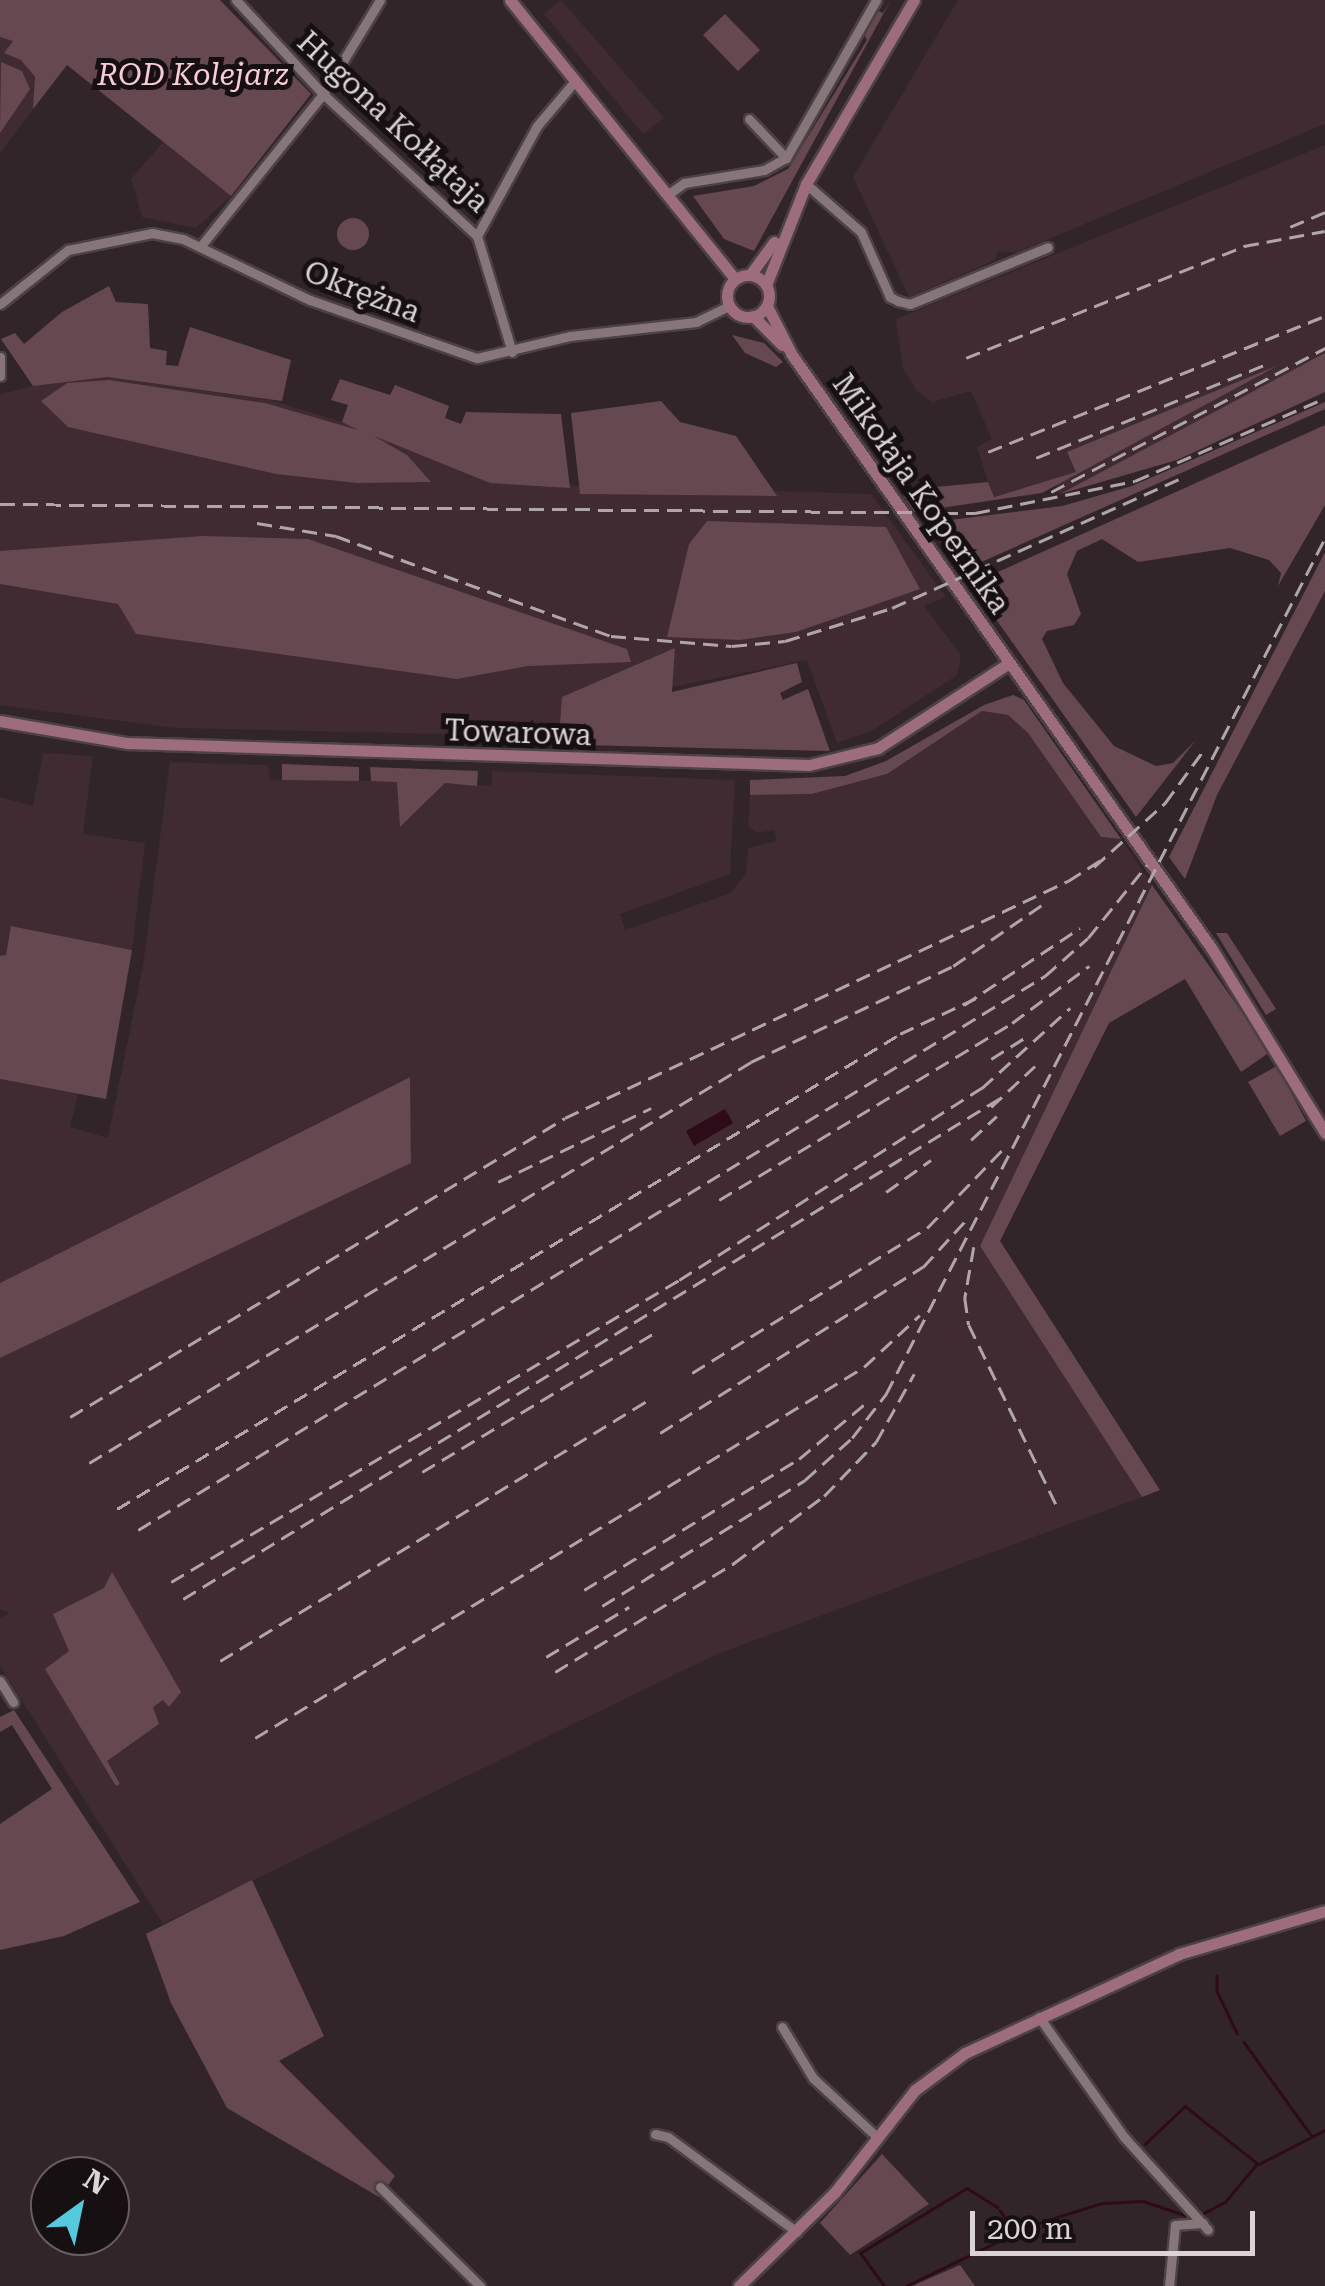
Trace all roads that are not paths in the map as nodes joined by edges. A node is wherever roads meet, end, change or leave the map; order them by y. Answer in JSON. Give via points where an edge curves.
{"nodes":[{"id":1,"x":236,"y":0,"type":"edge"},
{"id":2,"x":380,"y":0,"type":"edge"},
{"id":3,"x":510,"y":0,"type":"edge"},
{"id":4,"x":876,"y":0,"type":"edge"},
{"id":5,"x":914,"y":0,"type":"edge"},
{"id":6,"x":575,"y":81,"type":"junction"},
{"id":7,"x":323,"y":94,"type":"junction"},
{"id":8,"x":749,"y":119,"type":"dead end"},
{"id":9,"x":786,"y":158,"type":"junction"},
{"id":10,"x":806,"y":184,"type":"junction"},
{"id":11,"x":667,"y":195,"type":"junction"},
{"id":12,"x":788,"y":221,"type":"junction"},
{"id":13,"x":477,"y":236,"type":"junction"},
{"id":14,"x":200,"y":247,"type":"junction"},
{"id":15,"x":1048,"y":247,"type":"dead end"},
{"id":16,"x":750,"y":275,"type":"junction"},
{"id":17,"x":735,"y":280,"type":"junction"},
{"id":18,"x":766,"y":284,"type":"junction"},
{"id":19,"x":0,"y":304,"type":"edge"},
{"id":20,"x":730,"y":306,"type":"junction"},
{"id":21,"x":767,"y":306,"type":"junction"},
{"id":22,"x":753,"y":316,"type":"junction"},
{"id":23,"x":512,"y":352,"type":"junction"},
{"id":24,"x":792,"y":354,"type":"junction"},
{"id":25,"x":0,"y":357,"type":"edge"},
{"id":26,"x":0,"y":376,"type":"edge"},
{"id":27,"x":1009,"y":663,"type":"junction"},
{"id":28,"x":0,"y":721,"type":"edge"},
{"id":29,"x":1325,"y":1133,"type":"edge"},
{"id":30,"x":0,"y":1680,"type":"edge"},
{"id":31,"x":13,"y":1702,"type":"dead end"},
{"id":32,"x":1325,"y":1911,"type":"edge"},
{"id":33,"x":1038,"y":2017,"type":"junction"},
{"id":34,"x":782,"y":2027,"type":"dead end"},
{"id":35,"x":654,"y":2134,"type":"dead end"},
{"id":36,"x":877,"y":2137,"type":"junction"},
{"id":37,"x":380,"y":2186,"type":"dead end"},
{"id":38,"x":797,"y":2232,"type":"junction"},
{"id":39,"x":480,"y":2286,"type":"edge"},
{"id":40,"x":739,"y":2286,"type":"edge"},
{"id":41,"x":1169,"y":2286,"type":"edge"}],
"edges":[{"from":1,"to":7,"type":"street","name":"Hugona Kołłątaja"},
{"from":2,"to":7,"type":"street"},
{"from":3,"to":6,"type":"main road"},
{"from":4,"to":9,"type":"street"},
{"from":5,"to":10,"type":"main road"},
{"from":6,"to":11,"type":"main road"},
{"from":6,"to":13,"type":"street","via":[[537,126]]},
{"from":7,"to":13,"type":"street","name":"Hugona Kołłątaja"},
{"from":7,"to":14,"type":"street"},
{"from":8,"to":9,"type":"street"},
{"from":9,"to":11,"type":"street","via":[[764,170],[684,184]]},
{"from":10,"to":12,"type":"main road"},
{"from":10,"to":15,"type":"street","via":[[862,232],[898,302],[910,304]]},
{"from":11,"to":17,"type":"main road"},
{"from":12,"to":16,"type":"main road"},
{"from":12,"to":18,"type":"main road"},
{"from":13,"to":23,"type":"street"},
{"from":14,"to":19,"type":"street","name":"Okrężna","via":[[152,233],[68,250]]},
{"from":14,"to":23,"type":"street","name":"Okrężna","via":[[298,295],[437,348],[478,358]]},
{"from":16,"to":17,"type":"main road"},
{"from":16,"to":18,"type":"main road"},
{"from":17,"to":20,"type":"main road"},
{"from":18,"to":21,"type":"main road"},
{"from":20,"to":22,"type":"main road"},
{"from":20,"to":23,"type":"street","name":"Okrężna","via":[[696,322],[570,336]]},
{"from":21,"to":22,"type":"main road"},
{"from":21,"to":24,"type":"main road","name":"Mikołaja Kopernika"},
{"from":22,"to":24,"type":"main road","name":"Mikołaja Kopernika"},
{"from":24,"to":27,"type":"main road","name":"Mikołaja Kopernika"},
{"from":25,"to":26,"type":"street"},
{"from":27,"to":28,"type":"main road","name":"Towarowa","via":[[878,748],[810,765],[128,742]]},
{"from":27,"to":29,"type":"main road","name":"Mikołaja Kopernika","via":[[1212,949]]},
{"from":30,"to":31,"type":"street"},
{"from":32,"to":33,"type":"main road","via":[[1200,1946]]},
{"from":33,"to":36,"type":"main road","via":[[965,2053],[928,2080]]},
{"from":33,"to":41,"type":"street","via":[[1124,2137],[1205,2227],[1175,2225]]},
{"from":34,"to":36,"type":"street","via":[[813,2078]]},
{"from":35,"to":38,"type":"street","via":[[668,2137]]},
{"from":36,"to":38,"type":"main road"},
{"from":37,"to":39,"type":"street"},
{"from":38,"to":40,"type":"main road"}]}
